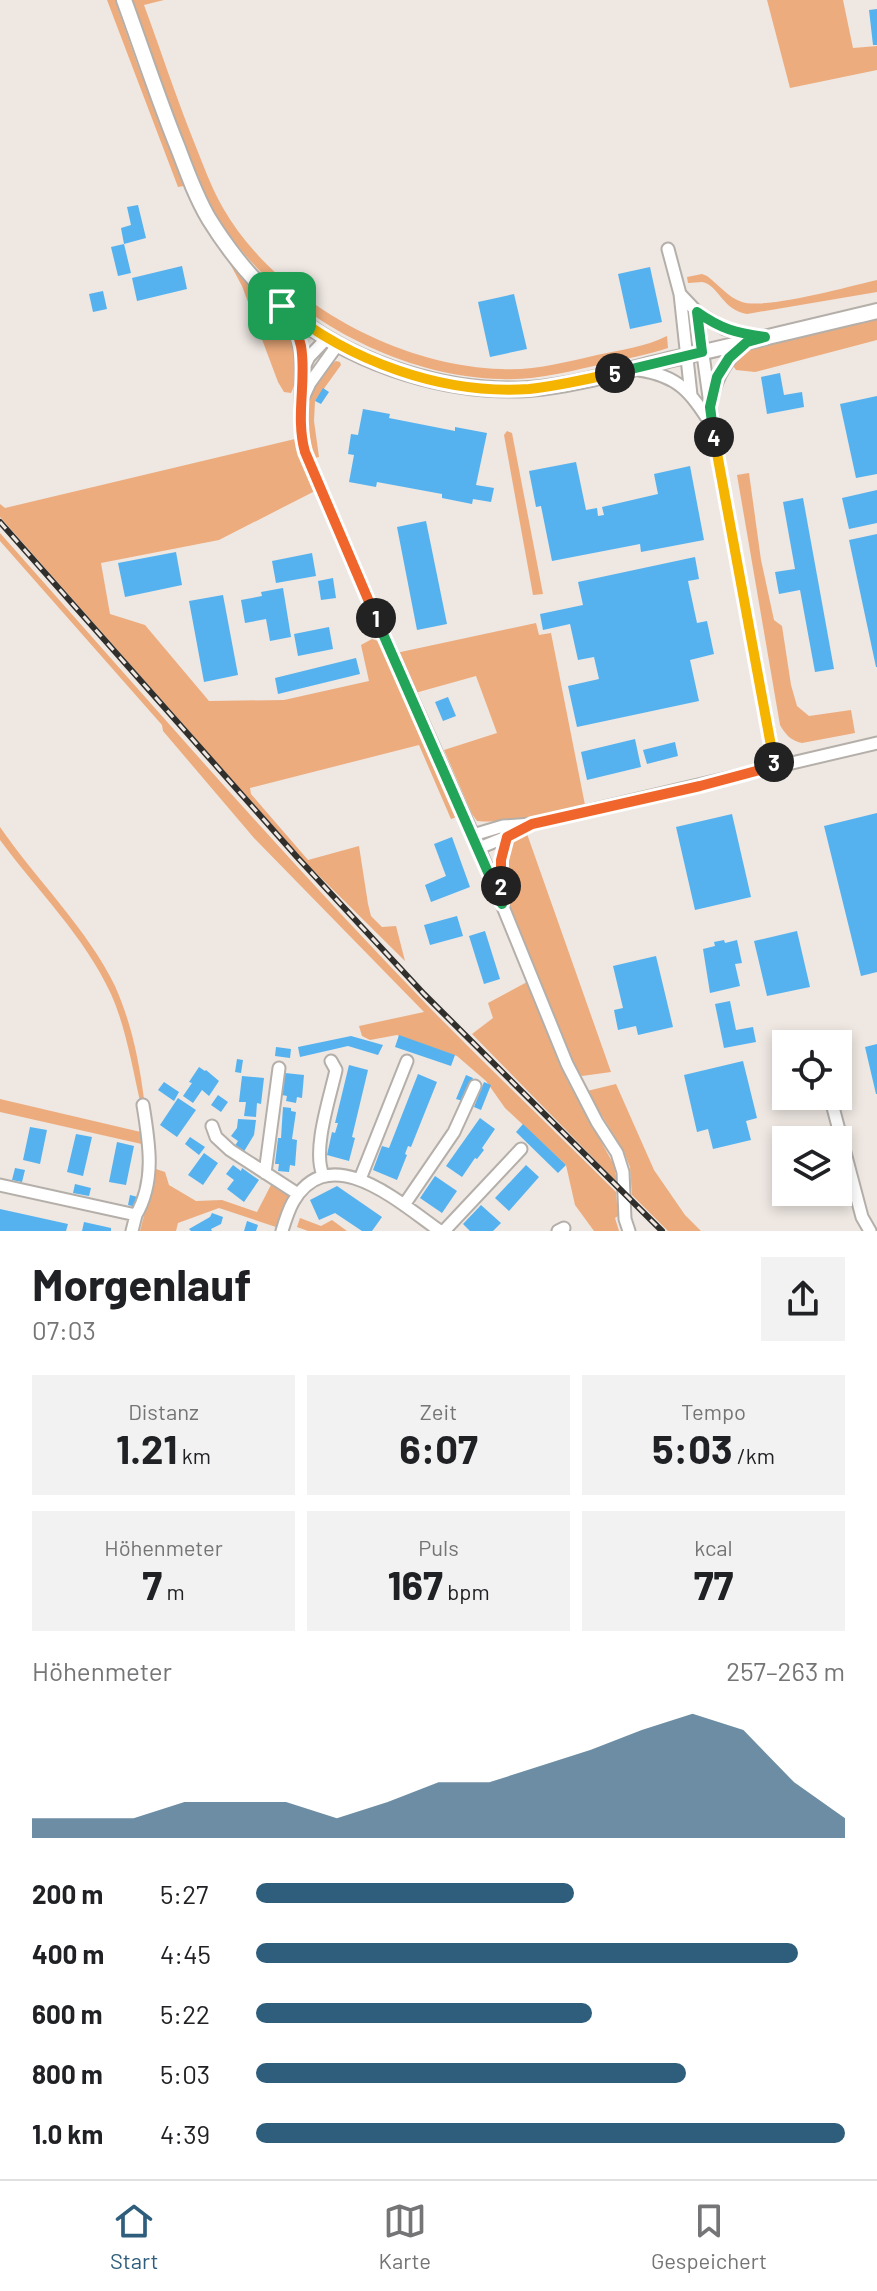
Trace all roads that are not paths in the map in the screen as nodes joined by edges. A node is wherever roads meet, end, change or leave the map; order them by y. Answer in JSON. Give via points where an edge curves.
{"nodes":[{"id":1,"x":124,"y":0,"type":"edge"},
{"id":2,"x":668,"y":249,"type":"dead end"},
{"id":3,"x":680,"y":294,"type":"junction"},
{"id":4,"x":282,"y":306,"type":"junction"},
{"id":5,"x":877,"y":311,"type":"edge"},
{"id":6,"x":697,"y":312,"type":"junction"},
{"id":7,"x":765,"y":337,"type":"junction"},
{"id":8,"x":332,"y":341,"type":"junction"},
{"id":9,"x":747,"y":342,"type":"junction"},
{"id":10,"x":695,"y":354,"type":"junction"},
{"id":11,"x":632,"y":369,"type":"junction"},
{"id":12,"x":302,"y":372,"type":"junction"},
{"id":13,"x":691,"y":395,"type":"junction"},
{"id":14,"x":302,"y":400,"type":"junction"},
{"id":15,"x":710,"y":407,"type":"junction"},
{"id":16,"x":713,"y":428,"type":"junction"},
{"id":17,"x":877,"y":743,"type":"edge"},
{"id":18,"x":775,"y":766,"type":"junction"},
{"id":19,"x":532,"y":824,"type":"junction"},
{"id":20,"x":473,"y":835,"type":"junction"},
{"id":21,"x":509,"y":836,"type":"junction"},
{"id":22,"x":479,"y":848,"type":"junction"},
{"id":23,"x":502,"y":904,"type":"junction"},
{"id":24,"x":331,"y":1061,"type":"dead end"},
{"id":25,"x":407,"y":1061,"type":"dead end"},
{"id":26,"x":279,"y":1068,"type":"dead end"},
{"id":27,"x":475,"y":1086,"type":"dead end"},
{"id":28,"x":143,"y":1105,"type":"dead end"},
{"id":29,"x":831,"y":1110,"type":"edge"},
{"id":30,"x":212,"y":1126,"type":"dead end"},
{"id":31,"x":521,"y":1149,"type":"dead end"},
{"id":32,"x":265,"y":1173,"type":"junction"},
{"id":33,"x":323,"y":1175,"type":"junction"},
{"id":34,"x":360,"y":1179,"type":"junction"},
{"id":35,"x":0,"y":1185,"type":"edge"},
{"id":36,"x":298,"y":1194,"type":"junction"},
{"id":37,"x":404,"y":1205,"type":"junction"},
{"id":38,"x":136,"y":1215,"type":"junction"},
{"id":39,"x":132,"y":1231,"type":"edge"},
{"id":40,"x":282,"y":1231,"type":"edge"},
{"id":41,"x":442,"y":1231,"type":"edge"},
{"id":42,"x":629,"y":1231,"type":"edge"},
{"id":43,"x":870,"y":1231,"type":"edge"}],
"edges":[{"from":1,"to":4,"type":"main road","via":[[208,217],[245,268]]},
{"from":2,"to":3,"type":"street"},
{"from":3,"to":6,"type":"street"},
{"from":3,"to":10,"type":"street"},
{"from":4,"to":8,"type":"main road"},
{"from":4,"to":12,"type":"street","via":[[299,337]]},
{"from":5,"to":7,"type":"main road"},
{"from":6,"to":7,"type":"street","via":[[737,334]]},
{"from":6,"to":10,"type":"street"},
{"from":7,"to":9,"type":"main road"},
{"from":8,"to":11,"type":"main road","via":[[409,373],[473,387],[561,385]]},
{"from":8,"to":12,"type":"street","via":[[309,357]]},
{"from":8,"to":14,"type":"street"},
{"from":9,"to":10,"type":"main road"},
{"from":9,"to":15,"type":"street","via":[[717,377]]},
{"from":10,"to":11,"type":"main road"},
{"from":10,"to":13,"type":"street","via":[[688,378]]},
{"from":10,"to":15,"type":"street"},
{"from":11,"to":13,"type":"street","via":[[671,378]]},
{"from":12,"to":14,"type":"street"},
{"from":13,"to":16,"type":"street"},
{"from":14,"to":20,"type":"street","via":[[305,452]]},
{"from":15,"to":16,"type":"street"},
{"from":16,"to":18,"type":"street"},
{"from":17,"to":18,"type":"street"},
{"from":18,"to":19,"type":"street"},
{"from":19,"to":20,"type":"street"},
{"from":19,"to":21,"type":"street"},
{"from":20,"to":22,"type":"street"},
{"from":21,"to":22,"type":"street"},
{"from":21,"to":23,"type":"street","via":[[501,860]]},
{"from":22,"to":23,"type":"street"},
{"from":23,"to":42,"type":"street","via":[[567,1064],[617,1153]]},
{"from":24,"to":33,"type":"street","via":[[336,1070],[320,1150]]},
{"from":25,"to":34,"type":"street"},
{"from":26,"to":32,"type":"street"},
{"from":27,"to":37,"type":"street","via":[[454,1132]]},
{"from":28,"to":38,"type":"street","via":[[151,1154]]},
{"from":29,"to":43,"type":"street"},
{"from":30,"to":32,"type":"street","via":[[221,1143]]},
{"from":31,"to":41,"type":"street"},
{"from":32,"to":36,"type":"street"},
{"from":33,"to":34,"type":"street"},
{"from":33,"to":36,"type":"street"},
{"from":34,"to":37,"type":"street"},
{"from":35,"to":38,"type":"street"},
{"from":36,"to":40,"type":"street"},
{"from":37,"to":41,"type":"street"},
{"from":38,"to":39,"type":"street"}]}
